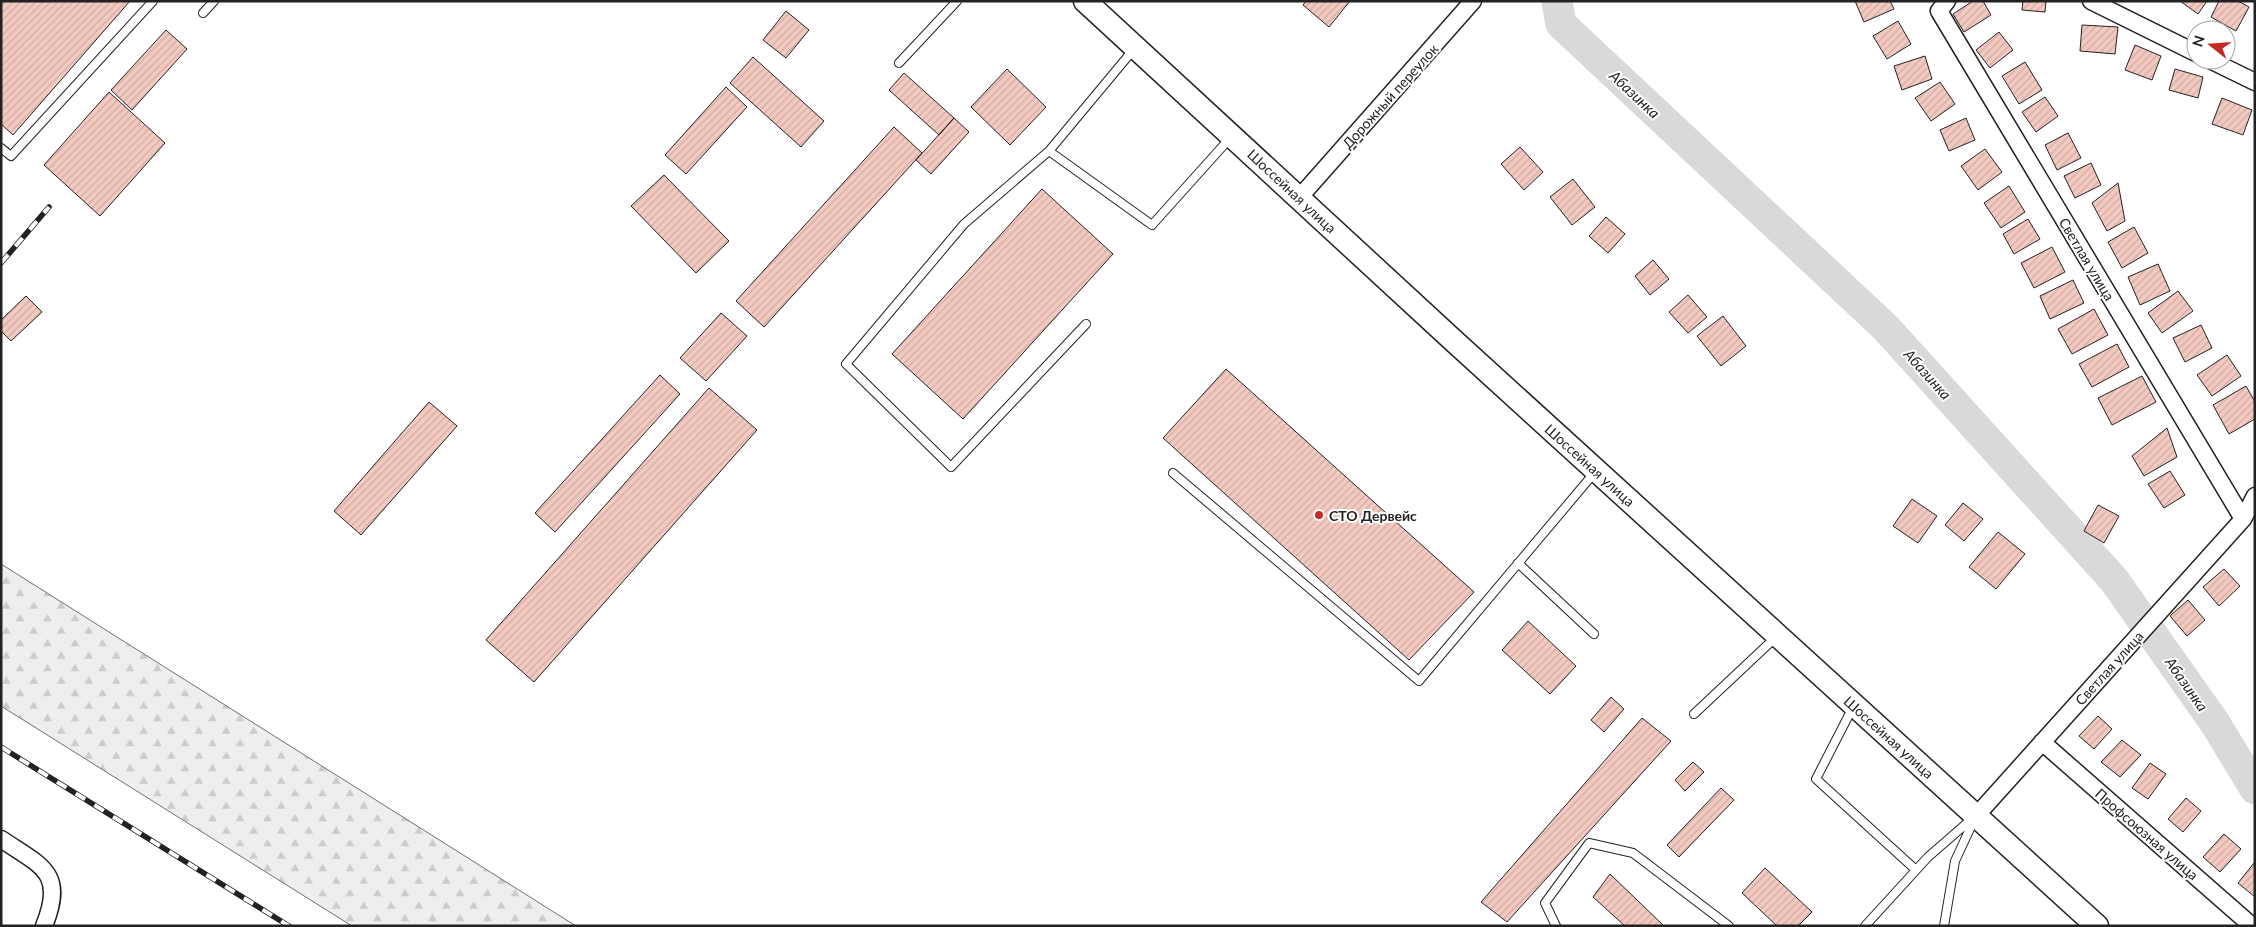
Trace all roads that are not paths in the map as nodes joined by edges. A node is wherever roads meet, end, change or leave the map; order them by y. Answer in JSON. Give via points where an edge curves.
{"nodes":[{"id":1,"x":153,"y":1,"type":"edge"},
{"id":2,"x":214,"y":1,"type":"edge"},
{"id":3,"x":958,"y":1,"type":"edge"},
{"id":4,"x":1085,"y":1,"type":"edge"},
{"id":5,"x":1098,"y":1,"type":"edge"},
{"id":6,"x":1473,"y":1,"type":"edge"},
{"id":7,"x":1947,"y":1,"type":"edge"},
{"id":8,"x":2091,"y":1,"type":"edge"},
{"id":9,"x":203,"y":14,"type":"dead end"},
{"id":10,"x":1135,"y":47,"type":"junction"},
{"id":11,"x":2186,"y":48,"type":"edge"},
{"id":12,"x":899,"y":63,"type":"dead end"},
{"id":13,"x":2230,"y":70,"type":"edge"},
{"id":14,"x":2255,"y":82,"type":"edge"},
{"id":15,"x":1232,"y":136,"type":"junction"},
{"id":16,"x":1,"y":148,"type":"edge"},
{"id":17,"x":1049,"y":150,"type":"junction"},
{"id":18,"x":1306,"y":190,"type":"junction"},
{"id":19,"x":1086,"y":324,"type":"dead end"},
{"id":20,"x":1596,"y":471,"type":"junction"},
{"id":21,"x":1173,"y":473,"type":"dead end"},
{"id":22,"x":2255,"y":496,"type":"edge"},
{"id":23,"x":2249,"y":520,"type":"edge"},
{"id":24,"x":1518,"y":564,"type":"junction"},
{"id":25,"x":1594,"y":634,"type":"dead end"},
{"id":26,"x":1778,"y":636,"type":"junction"},
{"id":27,"x":1854,"y":705,"type":"junction"},
{"id":28,"x":1694,"y":714,"type":"dead end"},
{"id":29,"x":2042,"y":742,"type":"junction"},
{"id":30,"x":1978,"y":813,"type":"junction"},
{"id":31,"x":1,"y":839,"type":"edge"},
{"id":32,"x":1916,"y":870,"type":"junction"},
{"id":33,"x":44,"y":926,"type":"edge"},
{"id":34,"x":1556,"y":926,"type":"edge"},
{"id":35,"x":1729,"y":926,"type":"edge"},
{"id":36,"x":1864,"y":926,"type":"edge"},
{"id":37,"x":1944,"y":926,"type":"edge"},
{"id":38,"x":2097,"y":926,"type":"edge"},
{"id":39,"x":2106,"y":926,"type":"edge"},
{"id":40,"x":2252,"y":926,"type":"edge"}],
"edges":[{"from":1,"to":16,"type":"lane","via":[[11,156]]},
{"from":2,"to":9,"type":"lane"},
{"from":3,"to":12,"type":"lane"},
{"from":4,"to":10,"type":"main road","name":"Шоссейная улица"},
{"from":5,"to":18,"type":"main road","name":"Шоссейная улица"},
{"from":6,"to":18,"type":"street","name":"Дорожный переулок"},
{"from":7,"to":23,"type":"street","name":"Светлая улица","via":[[1939,11]]},
{"from":8,"to":11,"type":"street"},
{"from":10,"to":15,"type":"main road","name":"Шоссейная улица"},
{"from":10,"to":17,"type":"lane"},
{"from":13,"to":14,"type":"street"},
{"from":15,"to":17,"type":"lane","via":[[1152,225]]},
{"from":15,"to":20,"type":"main road","name":"Шоссейная улица"},
{"from":17,"to":19,"type":"lane","via":[[964,224],[846,364],[951,466]]},
{"from":18,"to":30,"type":"main road","name":"Шоссейная улица","via":[[1791,631]]},
{"from":20,"to":24,"type":"lane"},
{"from":20,"to":26,"type":"main road","name":"Шоссейная улица"},
{"from":21,"to":24,"type":"lane","via":[[1419,681]]},
{"from":22,"to":23,"type":"street","name":"Светлая улица"},
{"from":23,"to":29,"type":"street","name":"Светлая улица"},
{"from":24,"to":25,"type":"lane"},
{"from":26,"to":27,"type":"main road","name":"Шоссейная улица"},
{"from":26,"to":28,"type":"lane"},
{"from":27,"to":30,"type":"main road","name":"Шоссейная улица"},
{"from":27,"to":32,"type":"lane","via":[[1816,779]]},
{"from":29,"to":30,"type":"street","name":"Светлая улица"},
{"from":29,"to":40,"type":"street","name":"Профсоюзная улица"},
{"from":30,"to":32,"type":"lane"},
{"from":30,"to":37,"type":"lane","via":[[1955,861]]},
{"from":30,"to":38,"type":"main road","name":"Шоссейная улица"},
{"from":30,"to":39,"type":"main road","name":"Шоссейная улица"},
{"from":31,"to":33,"type":"street","via":[[40,865],[51,878],[54,894]]},
{"from":32,"to":36,"type":"lane"},
{"from":34,"to":35,"type":"lane","via":[[1545,903],[1590,843],[1633,854]]}]}
